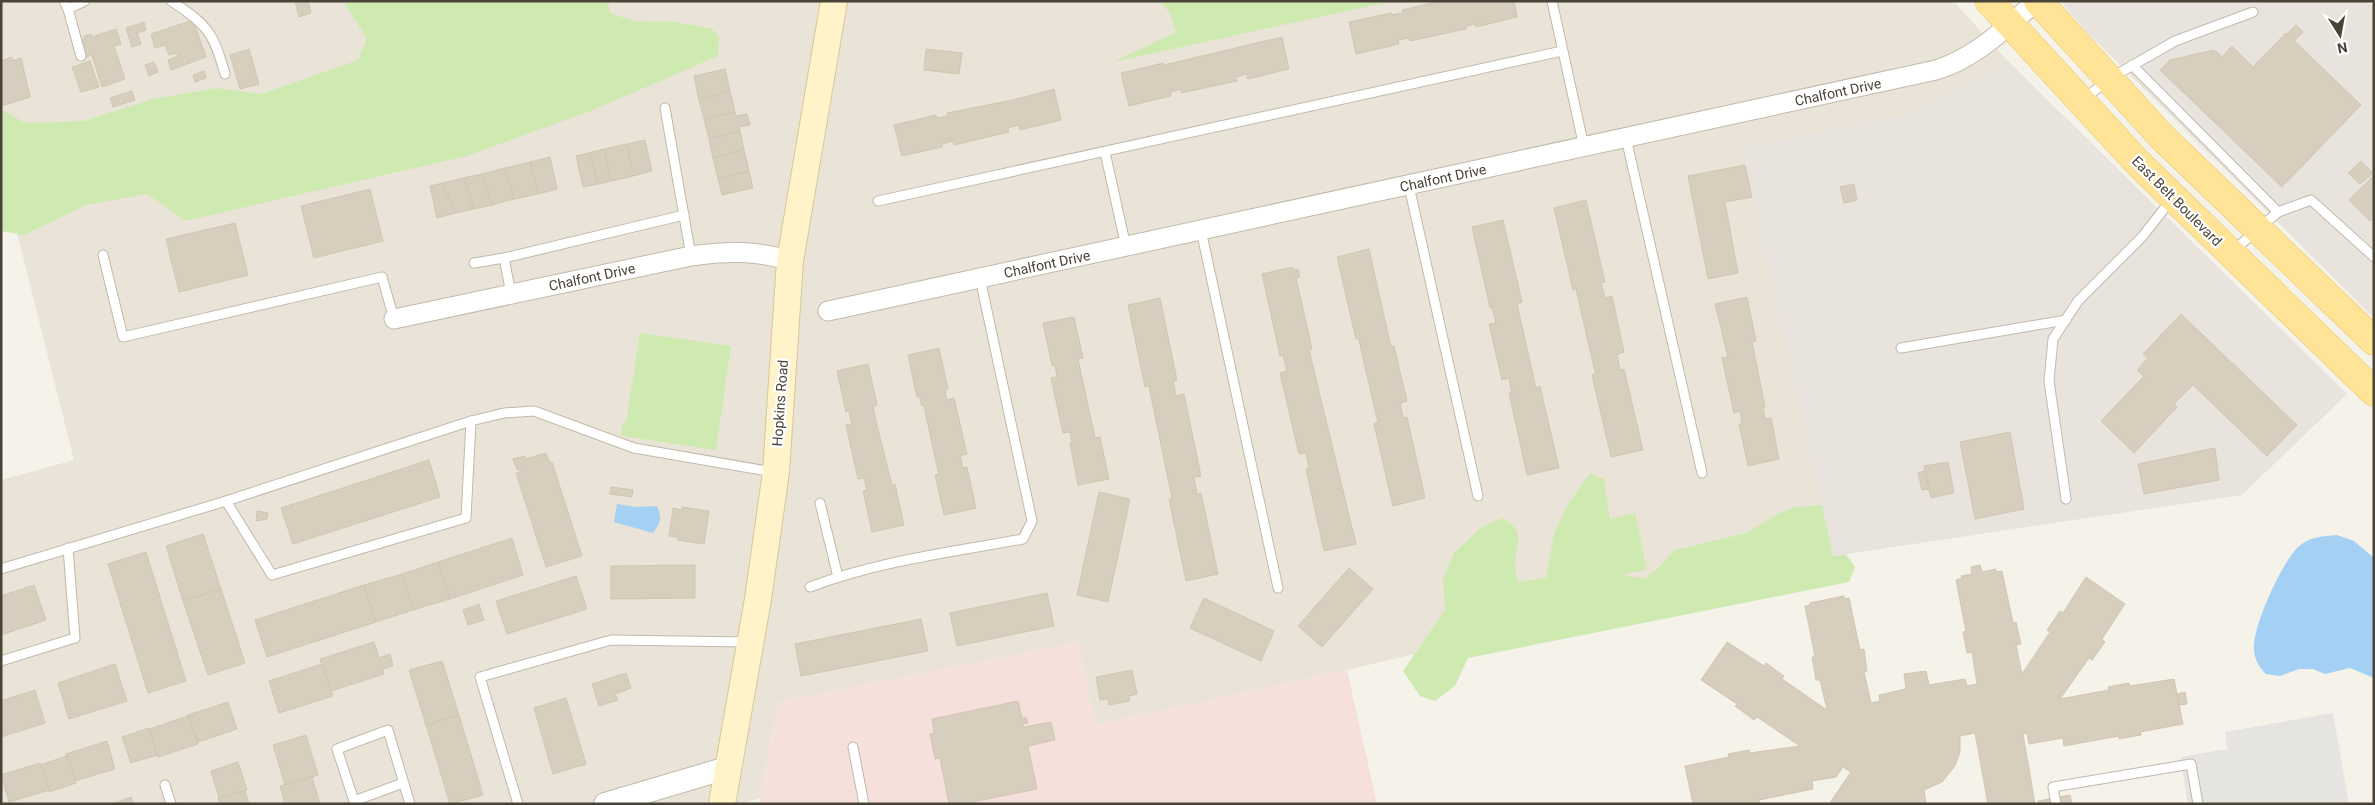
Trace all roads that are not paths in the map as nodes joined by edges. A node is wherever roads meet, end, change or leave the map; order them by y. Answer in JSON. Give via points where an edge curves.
{"nodes":[{"id":1,"x":85,"y":1,"type":"edge"},
{"id":2,"x":171,"y":1,"type":"edge"},
{"id":3,"x":834,"y":1,"type":"edge"},
{"id":4,"x":1552,"y":1,"type":"edge"},
{"id":5,"x":1989,"y":1,"type":"edge"},
{"id":6,"x":2038,"y":1,"type":"edge"},
{"id":7,"x":66,"y":5,"type":"edge"},
{"id":8,"x":2253,"y":12,"type":"dead end"},
{"id":9,"x":2010,"y":24,"type":"junction"},
{"id":10,"x":1562,"y":51,"type":"junction"},
{"id":11,"x":81,"y":56,"type":"dead end"},
{"id":12,"x":2120,"y":72,"type":"junction"},
{"id":13,"x":225,"y":74,"type":"dead end"},
{"id":14,"x":2081,"y":102,"type":"junction"},
{"id":15,"x":665,"y":108,"type":"dead end"},
{"id":16,"x":1626,"y":138,"type":"junction"},
{"id":17,"x":1584,"y":147,"type":"junction"},
{"id":18,"x":1105,"y":152,"type":"junction"},
{"id":19,"x":1409,"y":186,"type":"junction"},
{"id":20,"x":2173,"y":198,"type":"junction"},
{"id":21,"x":878,"y":200,"type":"dead end"},
{"id":22,"x":2278,"y":212,"type":"junction"},
{"id":23,"x":684,"y":215,"type":"junction"},
{"id":24,"x":2258,"y":229,"type":"junction"},
{"id":25,"x":1200,"y":230,"type":"junction"},
{"id":26,"x":1126,"y":246,"type":"junction"},
{"id":27,"x":2230,"y":253,"type":"junction"},
{"id":28,"x":103,"y":255,"type":"dead end"},
{"id":29,"x":691,"y":256,"type":"junction"},
{"id":30,"x":2374,"y":257,"type":"edge"},
{"id":31,"x":504,"y":258,"type":"junction"},
{"id":32,"x":790,"y":261,"type":"junction"},
{"id":33,"x":474,"y":263,"type":"dead end"},
{"id":34,"x":980,"y":278,"type":"junction"},
{"id":35,"x":511,"y":294,"type":"junction"},
{"id":36,"x":828,"y":311,"type":"dead end"},
{"id":37,"x":394,"y":319,"type":"joint"},
{"id":38,"x":2066,"y":320,"type":"junction"},
{"id":39,"x":2374,"y":341,"type":"edge"},
{"id":40,"x":1901,"y":348,"type":"dead end"},
{"id":41,"x":2374,"y":392,"type":"edge"},
{"id":42,"x":471,"y":421,"type":"junction"},
{"id":43,"x":776,"y":472,"type":"junction"},
{"id":44,"x":1702,"y":473,"type":"dead end"},
{"id":45,"x":1478,"y":496,"type":"dead end"},
{"id":46,"x":2066,"y":499,"type":"dead end"},
{"id":47,"x":226,"y":501,"type":"junction"},
{"id":48,"x":820,"y":503,"type":"dead end"},
{"id":49,"x":68,"y":548,"type":"junction"},
{"id":50,"x":1,"y":569,"type":"edge"},
{"id":51,"x":838,"y":576,"type":"junction"},
{"id":52,"x":810,"y":587,"type":"dead end"},
{"id":53,"x":1278,"y":588,"type":"dead end"},
{"id":54,"x":750,"y":642,"type":"junction"},
{"id":55,"x":1,"y":661,"type":"edge"},
{"id":56,"x":853,"y":747,"type":"dead end"},
{"id":57,"x":727,"y":768,"type":"junction"},
{"id":58,"x":403,"y":783,"type":"junction"},
{"id":59,"x":165,"y":785,"type":"dead end"},
{"id":60,"x":171,"y":804,"type":"edge"},
{"id":61,"x":410,"y":804,"type":"edge"},
{"id":62,"x":518,"y":804,"type":"edge"},
{"id":63,"x":605,"y":804,"type":"edge"},
{"id":64,"x":722,"y":804,"type":"edge"},
{"id":65,"x":864,"y":804,"type":"edge"},
{"id":66,"x":2056,"y":804,"type":"edge"},
{"id":67,"x":2198,"y":804,"type":"edge"}],
"edges":[{"from":1,"to":7,"type":"lane"},
{"from":2,"to":13,"type":"lane","via":[[199,19],[216,43]]},
{"from":3,"to":32,"type":"main road","name":"Hopkins Road"},
{"from":4,"to":10,"type":"lane"},
{"from":5,"to":9,"type":"main road","name":"East Belt Boulevard"},
{"from":6,"to":9,"type":"street","name":"Chalfont Drive"},
{"from":6,"to":12,"type":"main road"},
{"from":7,"to":11,"type":"lane"},
{"from":8,"to":12,"type":"lane","via":[[2175,41]]},
{"from":9,"to":14,"type":"main road","name":"East Belt Boulevard"},
{"from":9,"to":16,"type":"street","name":"Chalfont Drive","via":[[1969,55],[1936,70]]},
{"from":10,"to":17,"type":"lane"},
{"from":10,"to":18,"type":"lane"},
{"from":12,"to":14,"type":"lane"},
{"from":12,"to":22,"type":"lane"},
{"from":12,"to":24,"type":"main road","via":[[2162,137]]},
{"from":14,"to":20,"type":"main road","name":"East Belt Boulevard"},
{"from":15,"to":23,"type":"lane"},
{"from":16,"to":17,"type":"street","name":"Chalfont Drive"},
{"from":16,"to":44,"type":"lane"},
{"from":17,"to":19,"type":"street","name":"Chalfont Drive"},
{"from":18,"to":21,"type":"lane"},
{"from":18,"to":26,"type":"lane"},
{"from":19,"to":25,"type":"street","name":"Chalfont Drive"},
{"from":19,"to":45,"type":"lane"},
{"from":20,"to":27,"type":"main road","name":"East Belt Boulevard"},
{"from":20,"to":38,"type":"lane","via":[[2142,236],[2078,300]]},
{"from":22,"to":24,"type":"lane"},
{"from":22,"to":30,"type":"lane","via":[[2311,200]]},
{"from":23,"to":29,"type":"lane"},
{"from":23,"to":31,"type":"lane"},
{"from":24,"to":27,"type":"lane"},
{"from":24,"to":39,"type":"main road"},
{"from":25,"to":26,"type":"street","name":"Chalfont Drive"},
{"from":25,"to":53,"type":"lane"},
{"from":26,"to":34,"type":"street","name":"Chalfont Drive"},
{"from":27,"to":41,"type":"main road","name":"East Belt Boulevard"},
{"from":28,"to":37,"type":"lane","via":[[123,338],[382,277]]},
{"from":29,"to":32,"type":"street","name":"Chalfont Drive","via":[[724,251],[770,254]]},
{"from":29,"to":35,"type":"street","name":"Chalfont Drive"},
{"from":31,"to":33,"type":"lane"},
{"from":31,"to":35,"type":"lane"},
{"from":32,"to":43,"type":"main road","name":"Hopkins Road"},
{"from":34,"to":36,"type":"street","name":"Chalfont Drive"},
{"from":34,"to":51,"type":"lane","via":[[1032,521],[1023,539]]},
{"from":35,"to":37,"type":"street","name":"Chalfont Drive"},
{"from":38,"to":40,"type":"lane"},
{"from":38,"to":46,"type":"lane","via":[[2053,339],[2049,381]]},
{"from":42,"to":43,"type":"lane","via":[[504,413],[534,412],[634,448]]},
{"from":42,"to":47,"type":"lane"},
{"from":42,"to":47,"type":"lane","via":[[466,518],[272,575]]},
{"from":43,"to":54,"type":"main road","name":"Hopkins Road"},
{"from":47,"to":49,"type":"lane"},
{"from":48,"to":51,"type":"lane"},
{"from":49,"to":50,"type":"lane"},
{"from":49,"to":55,"type":"lane","via":[[75,638]]},
{"from":51,"to":52,"type":"lane"},
{"from":54,"to":57,"type":"main road","name":"Hopkins Road"},
{"from":54,"to":62,"type":"lane","via":[[611,640],[480,677]]},
{"from":56,"to":65,"type":"lane"},
{"from":57,"to":63,"type":"street"},
{"from":57,"to":64,"type":"main road","name":"Hopkins Road"},
{"from":58,"to":58,"type":"lane","via":[[388,730],[336,749],[354,801]]},
{"from":58,"to":61,"type":"lane"},
{"from":59,"to":60,"type":"lane"},
{"from":66,"to":67,"type":"lane","via":[[2053,787],[2191,764]]}]}
